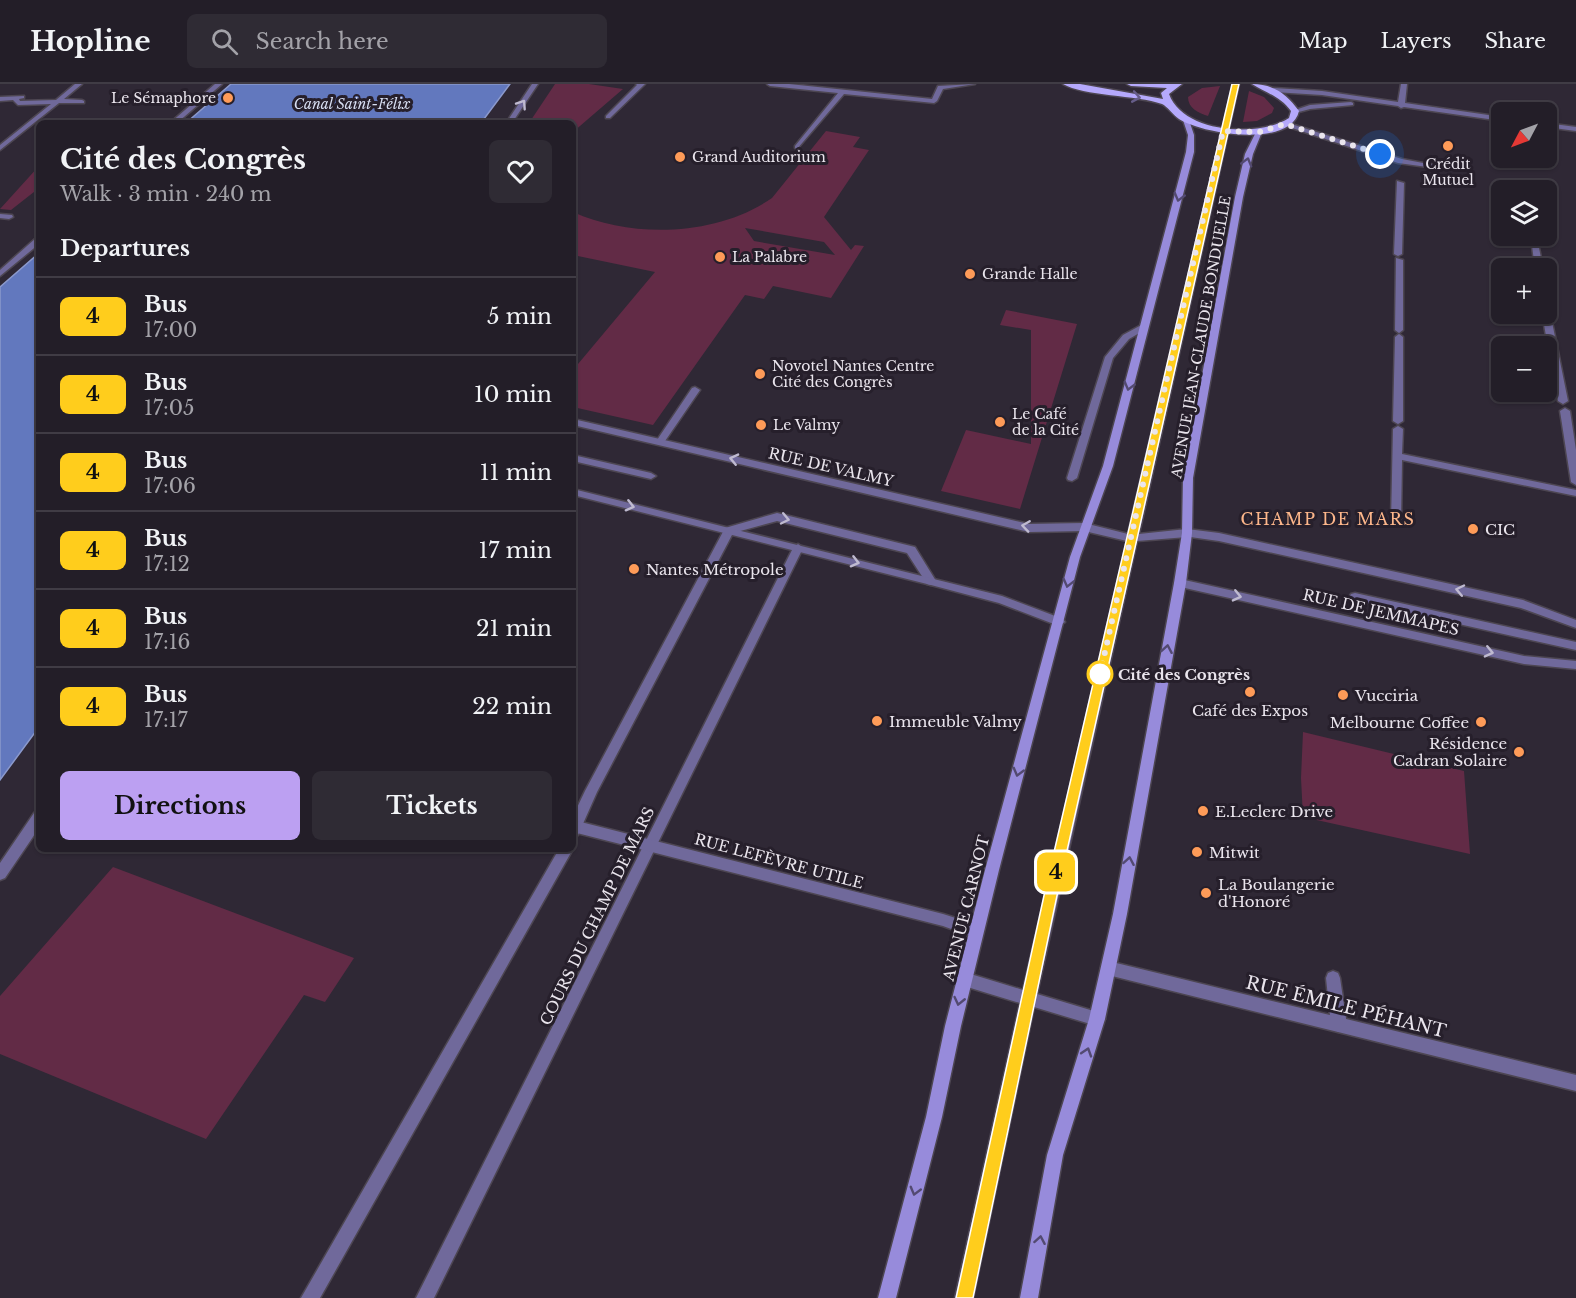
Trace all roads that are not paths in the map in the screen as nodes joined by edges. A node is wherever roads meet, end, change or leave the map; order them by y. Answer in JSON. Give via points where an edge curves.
{"nodes":[{"id":1,"x":79,"y":84,"type":"edge"},
{"id":2,"x":219,"y":84,"type":"edge"},
{"id":3,"x":535,"y":84,"type":"edge"},
{"id":4,"x":639,"y":84,"type":"edge"},
{"id":5,"x":770,"y":84,"type":"edge"},
{"id":6,"x":972,"y":84,"type":"edge"},
{"id":7,"x":1066,"y":84,"type":"edge"},
{"id":8,"x":1131,"y":84,"type":"edge"},
{"id":9,"x":1236,"y":84,"type":"edge"},
{"id":10,"x":1404,"y":84,"type":"edge"},
{"id":11,"x":1176,"y":85,"type":"edge"},
{"id":12,"x":1265,"y":86,"type":"edge"},
{"id":13,"x":842,"y":92,"type":"junction"},
{"id":14,"x":0,"y":99,"type":"edge"},
{"id":15,"x":56,"y":100,"type":"junction"},
{"id":16,"x":82,"y":102,"type":"dead end"},
{"id":17,"x":1165,"y":102,"type":"junction"},
{"id":18,"x":1379,"y":102,"type":"junction"},
{"id":19,"x":1401,"y":106,"type":"junction"},
{"id":20,"x":1295,"y":111,"type":"junction"},
{"id":21,"x":608,"y":117,"type":"dead end"},
{"id":22,"x":1491,"y":118,"type":"edge"},
{"id":23,"x":177,"y":120,"type":"edge"},
{"id":24,"x":512,"y":120,"type":"edge"},
{"id":25,"x":1186,"y":120,"type":"junction"},
{"id":26,"x":1285,"y":124,"type":"junction"},
{"id":27,"x":1557,"y":126,"type":"edge"},
{"id":28,"x":1576,"y":129,"type":"edge"},
{"id":29,"x":1223,"y":131,"type":"junction"},
{"id":30,"x":1259,"y":132,"type":"junction"},
{"id":31,"x":797,"y":147,"type":"dead end"},
{"id":32,"x":0,"y":148,"type":"edge"},
{"id":33,"x":1435,"y":166,"type":"dead end"},
{"id":34,"x":1400,"y":183,"type":"dead end"},
{"id":35,"x":0,"y":216,"type":"edge"},
{"id":36,"x":9,"y":216,"type":"dead end"},
{"id":37,"x":36,"y":243,"type":"edge"},
{"id":38,"x":0,"y":274,"type":"edge"},
{"id":39,"x":1548,"y":324,"type":"edge"},
{"id":40,"x":1145,"y":326,"type":"junction"},
{"id":41,"x":695,"y":390,"type":"dead end"},
{"id":42,"x":576,"y":423,"type":"edge"},
{"id":43,"x":660,"y":442,"type":"junction"},
{"id":44,"x":1397,"y":456,"type":"junction"},
{"id":45,"x":576,"y":459,"type":"edge"},
{"id":46,"x":651,"y":476,"type":"dead end"},
{"id":47,"x":1072,"y":478,"type":"dead end"},
{"id":48,"x":1576,"y":482,"type":"edge"},
{"id":49,"x":576,"y":493,"type":"edge"},
{"id":50,"x":1576,"y":493,"type":"edge"},
{"id":51,"x":1396,"y":522,"type":"dead end"},
{"id":52,"x":1084,"y":527,"type":"junction"},
{"id":53,"x":729,"y":531,"type":"junction"},
{"id":54,"x":1187,"y":533,"type":"junction"},
{"id":55,"x":1131,"y":538,"type":"junction"},
{"id":56,"x":798,"y":548,"type":"junction"},
{"id":57,"x":931,"y":581,"type":"junction"},
{"id":58,"x":1180,"y":583,"type":"junction"},
{"id":59,"x":1355,"y":597,"type":"dead end"},
{"id":60,"x":1059,"y":621,"type":"junction"},
{"id":61,"x":1576,"y":624,"type":"edge"},
{"id":62,"x":1576,"y":646,"type":"edge"},
{"id":63,"x":1576,"y":665,"type":"edge"},
{"id":64,"x":36,"y":821,"type":"edge"},
{"id":65,"x":576,"y":824,"type":"edge"},
{"id":66,"x":576,"y":828,"type":"edge"},
{"id":67,"x":651,"y":844,"type":"junction"},
{"id":68,"x":564,"y":852,"type":"edge"},
{"id":69,"x":0,"y":874,"type":"edge"},
{"id":70,"x":976,"y":931,"type":"junction"},
{"id":71,"x":1108,"y":968,"type":"junction"},
{"id":72,"x":1333,"y":978,"type":"dead end"},
{"id":73,"x":964,"y":979,"type":"junction"},
{"id":74,"x":1028,"y":999,"type":"junction"},
{"id":75,"x":1097,"y":1019,"type":"junction"},
{"id":76,"x":1339,"y":1025,"type":"junction"},
{"id":77,"x":1576,"y":1083,"type":"edge"},
{"id":78,"x":310,"y":1298,"type":"edge"},
{"id":79,"x":425,"y":1298,"type":"edge"},
{"id":80,"x":887,"y":1298,"type":"edge"},
{"id":81,"x":964,"y":1298,"type":"edge"},
{"id":82,"x":1029,"y":1298,"type":"edge"}],
"edges":[{"from":1,"to":15,"type":"street"},
{"from":2,"to":23,"type":"street"},
{"from":24,"to":3,"type":"street","one_way":true},
{"from":4,"to":21,"type":"street"},
{"from":5,"to":13,"type":"street"},
{"from":6,"to":13,"type":"street","via":[[940,87],[934,101]]},
{"from":7,"to":17,"type":"main road","one_way":true},
{"from":8,"to":11,"type":"main road"},
{"from":9,"to":29,"type":"street"},
{"from":10,"to":19,"type":"street"},
{"from":11,"to":17,"type":"main road","via":[[1165,93]]},
{"from":12,"to":18,"type":"street"},
{"from":12,"to":20,"type":"main road","via":[[1289,100]]},
{"from":13,"to":31,"type":"street"},
{"from":14,"to":15,"type":"street","via":[[16,99],[18,103]]},
{"from":15,"to":16,"type":"street"},
{"from":15,"to":32,"type":"street"},
{"from":17,"to":25,"type":"main road"},
{"from":18,"to":19,"type":"street"},
{"from":18,"to":20,"type":"street"},
{"from":19,"to":22,"type":"street"},
{"from":20,"to":26,"type":"main road","via":[[1292,121]]},
{"from":25,"to":29,"type":"main road"},
{"from":25,"to":40,"type":"main road","one_way":true,"via":[[1191,135],[1190,152]]},
{"from":26,"to":30,"type":"main road"},
{"from":26,"to":33,"type":"street","via":[[1401,161]]},
{"from":27,"to":28,"type":"street"},
{"from":29,"to":30,"type":"main road"},
{"from":29,"to":55,"type":"street"},
{"from":54,"to":30,"type":"main road","name":"AVENUE JEAN-CLAUDE BONDUELLE","one_way":true,"via":[[1188,478],[1239,197],[1249,154]]},
{"from":34,"to":44,"type":"street"},
{"from":35,"to":36,"type":"street"},
{"from":37,"to":38,"type":"street"},
{"from":39,"to":48,"type":"street"},
{"from":40,"to":47,"type":"street","via":[[1125,337],[1109,357]]},
{"from":40,"to":52,"type":"main road","one_way":true,"via":[[1108,466]]},
{"from":41,"to":43,"type":"street"},
{"from":42,"to":43,"type":"street","name":"RUE DE VALMY"},
{"from":52,"to":43,"type":"street","name":"RUE DE VALMY","one_way":true,"via":[[1029,528]]},
{"from":44,"to":50,"type":"street"},
{"from":44,"to":51,"type":"street"},
{"from":45,"to":46,"type":"street"},
{"from":49,"to":53,"type":"street","one_way":true},
{"from":52,"to":55,"type":"street","name":"RUE DE VALMY"},
{"from":52,"to":60,"type":"main road","name":"AVENUE CARNOT","one_way":true},
{"from":53,"to":56,"type":"street"},
{"from":53,"to":57,"type":"street","one_way":true,"via":[[777,517],[911,550]]},
{"from":53,"to":65,"type":"street"},
{"from":54,"to":55,"type":"street","name":"RUE DE VALMY"},
{"from":54,"to":58,"type":"main road","name":"AVENUE JEAN-CLAUDE BONDUELLE"},
{"from":61,"to":54,"type":"street","one_way":true,"via":[[1523,604]]},
{"from":55,"to":74,"type":"street"},
{"from":56,"to":57,"type":"street","one_way":true},
{"from":56,"to":67,"type":"street","name":"COURS DU CHAMP DE MARS"},
{"from":57,"to":60,"type":"street","via":[[1002,600]]},
{"from":58,"to":63,"type":"street","name":"RUE DE JEMMAPES","one_way":true,"via":[[1524,660]]},
{"from":71,"to":58,"type":"main road","one_way":true},
{"from":59,"to":62,"type":"street"},
{"from":60,"to":70,"type":"main road","name":"AVENUE CARNOT","one_way":true},
{"from":64,"to":69,"type":"street"},
{"from":66,"to":67,"type":"street","name":"RUE LEFÈVRE UTILE"},
{"from":67,"to":70,"type":"street","name":"RUE LEFÈVRE UTILE"},
{"from":67,"to":79,"type":"street","name":"COURS DU CHAMP DE MARS"},
{"from":68,"to":78,"type":"street"},
{"from":70,"to":73,"type":"main road","name":"AVENUE CARNOT"},
{"from":71,"to":75,"type":"main road"},
{"from":71,"to":76,"type":"street","name":"RUE ÉMILE PÉHANT"},
{"from":72,"to":76,"type":"street"},
{"from":73,"to":74,"type":"street"},
{"from":73,"to":80,"type":"main road","name":"AVENUE CARNOT","one_way":true,"via":[[934,1117]]},
{"from":74,"to":75,"type":"street"},
{"from":74,"to":81,"type":"street"},
{"from":82,"to":75,"type":"main road","one_way":true,"via":[[1055,1155]]},
{"from":76,"to":77,"type":"street","name":"RUE ÉMILE PÉHANT"}]}
